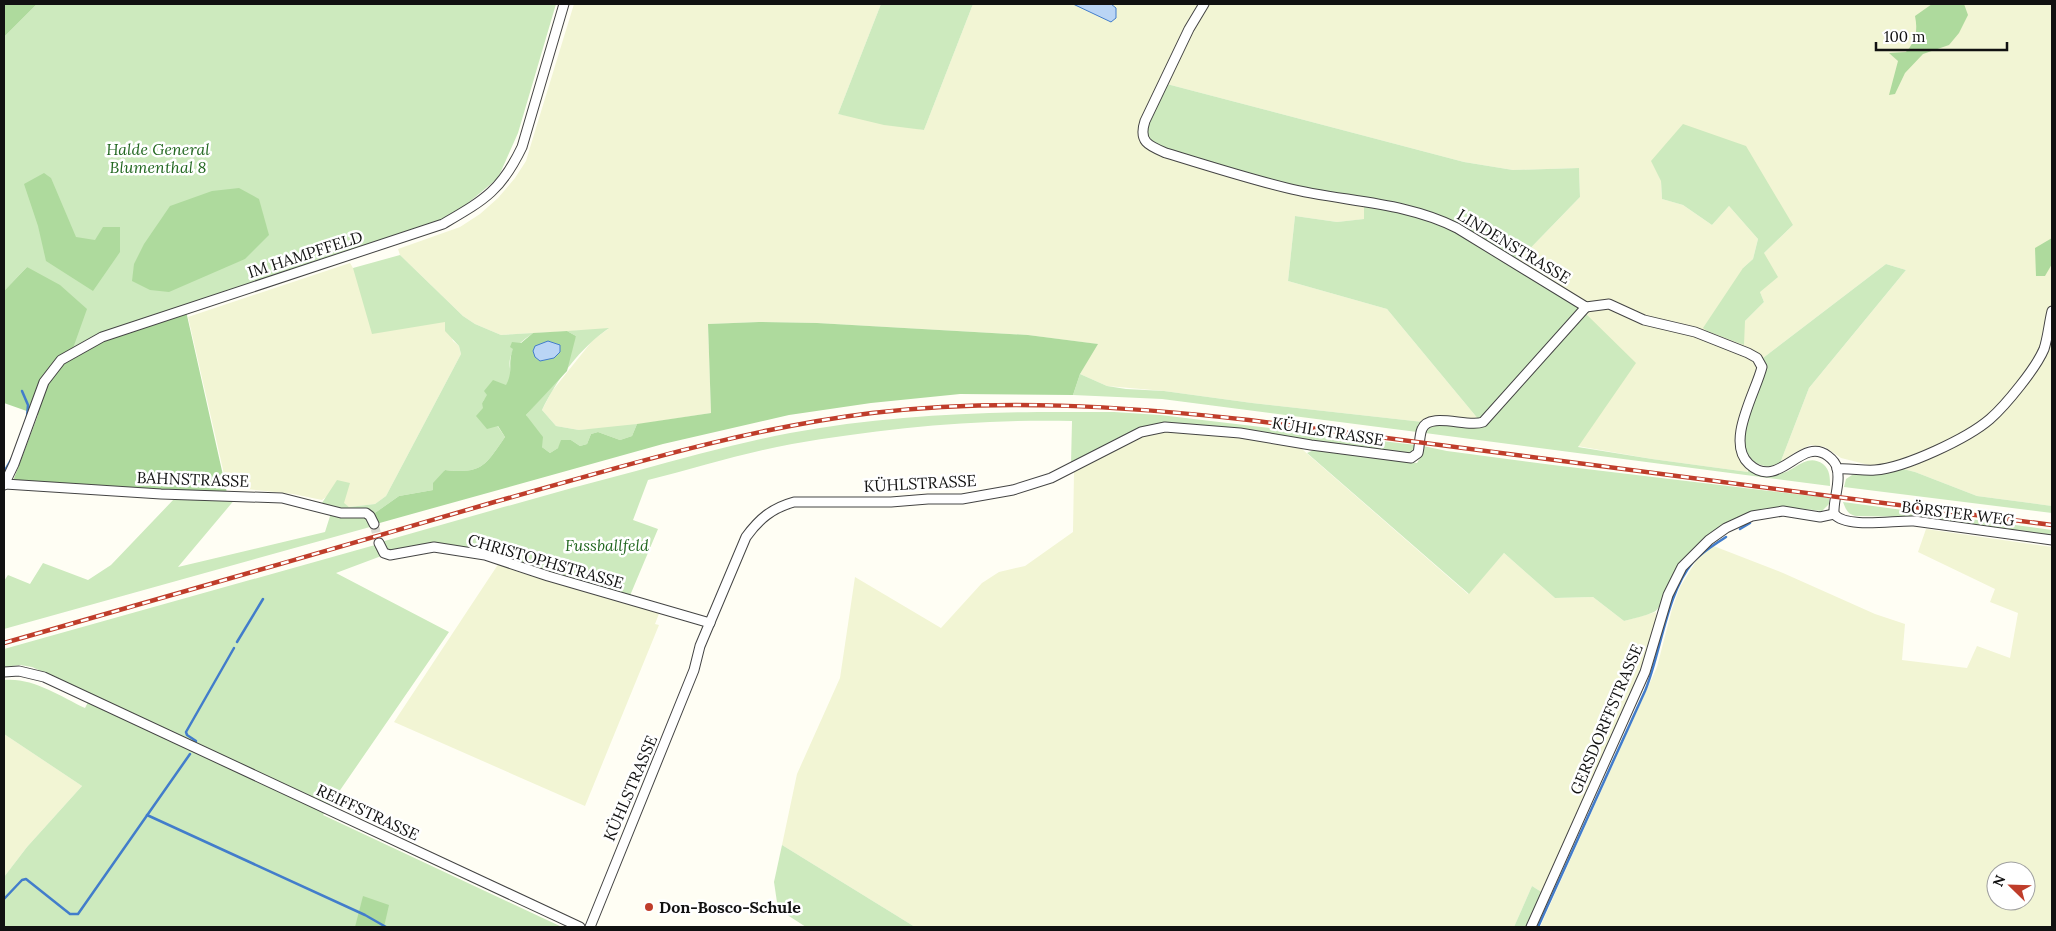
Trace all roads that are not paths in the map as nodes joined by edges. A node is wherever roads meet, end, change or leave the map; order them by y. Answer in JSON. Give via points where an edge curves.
{"nodes":[{"id":1,"x":564,"y":4,"type":"edge"},
{"id":2,"x":1204,"y":4,"type":"edge"},
{"id":3,"x":1586,"y":307,"type":"junction"},
{"id":4,"x":2052,"y":311,"type":"edge"},
{"id":5,"x":1837,"y":468,"type":"junction"},
{"id":6,"x":4,"y":485,"type":"edge"},
{"id":7,"x":1834,"y":514,"type":"junction"},
{"id":8,"x":374,"y":524,"type":"dead end"},
{"id":9,"x":2052,"y":540,"type":"edge"},
{"id":10,"x":379,"y":543,"type":"dead end"},
{"id":11,"x":710,"y":623,"type":"junction"},
{"id":12,"x":4,"y":672,"type":"edge"},
{"id":13,"x":580,"y":927,"type":"edge"},
{"id":14,"x":590,"y":927,"type":"edge"},
{"id":15,"x":1531,"y":927,"type":"edge"}],
"edges":[{"from":1,"to":6,"type":"street","name":"IM HAMPFFELD","via":[[522,147],[497,189],[443,224],[102,338],[61,360],[44,382]]},
{"from":2,"to":3,"type":"street","name":"LINDENSTRASSE","via":[[1145,121],[1142,130],[1148,146],[1288,188],[1436,217]]},
{"from":3,"to":5,"type":"street","via":[[1609,304],[1644,320],[1695,332],[1757,358],[1762,366],[1742,424],[1740,440],[1742,454],[1749,464],[1770,472],[1781,469],[1805,453],[1816,451],[1829,457]]},
{"from":3,"to":11,"type":"street","name":"KÜHLSTRASSE","via":[[1488,418],[1473,424],[1428,422],[1423,428],[1418,453],[1411,458],[1240,433],[1165,427],[1141,432],[1051,478],[1013,490],[962,499],[794,502],[782,505],[768,512],[746,537]]},
{"from":4,"to":5,"type":"street","via":[[2044,349],[2022,382],[1989,420],[1907,462],[1876,470]]},
{"from":5,"to":7,"type":"street"},
{"from":6,"to":8,"type":"street","name":"BAHNSTRASSE","via":[[282,498],[341,513],[366,513]]},
{"from":7,"to":9,"type":"street","name":"BÖRSTER WEG","via":[[1848,522],[1914,521]]},
{"from":7,"to":15,"type":"street","name":"GERSDORFFSTRASSE","via":[[1820,517],[1783,511],[1752,516],[1709,540],[1682,567],[1668,595],[1645,672]]},
{"from":10,"to":11,"type":"street","name":"CHRISTOPHSTRASSE","via":[[384,553],[390,555],[434,547],[485,556]]},
{"from":11,"to":14,"type":"street","name":"KÜHLSTRASSE"},
{"from":12,"to":13,"type":"street","name":"REIFFSTRASSE","via":[[19,671],[44,677]]}]}
